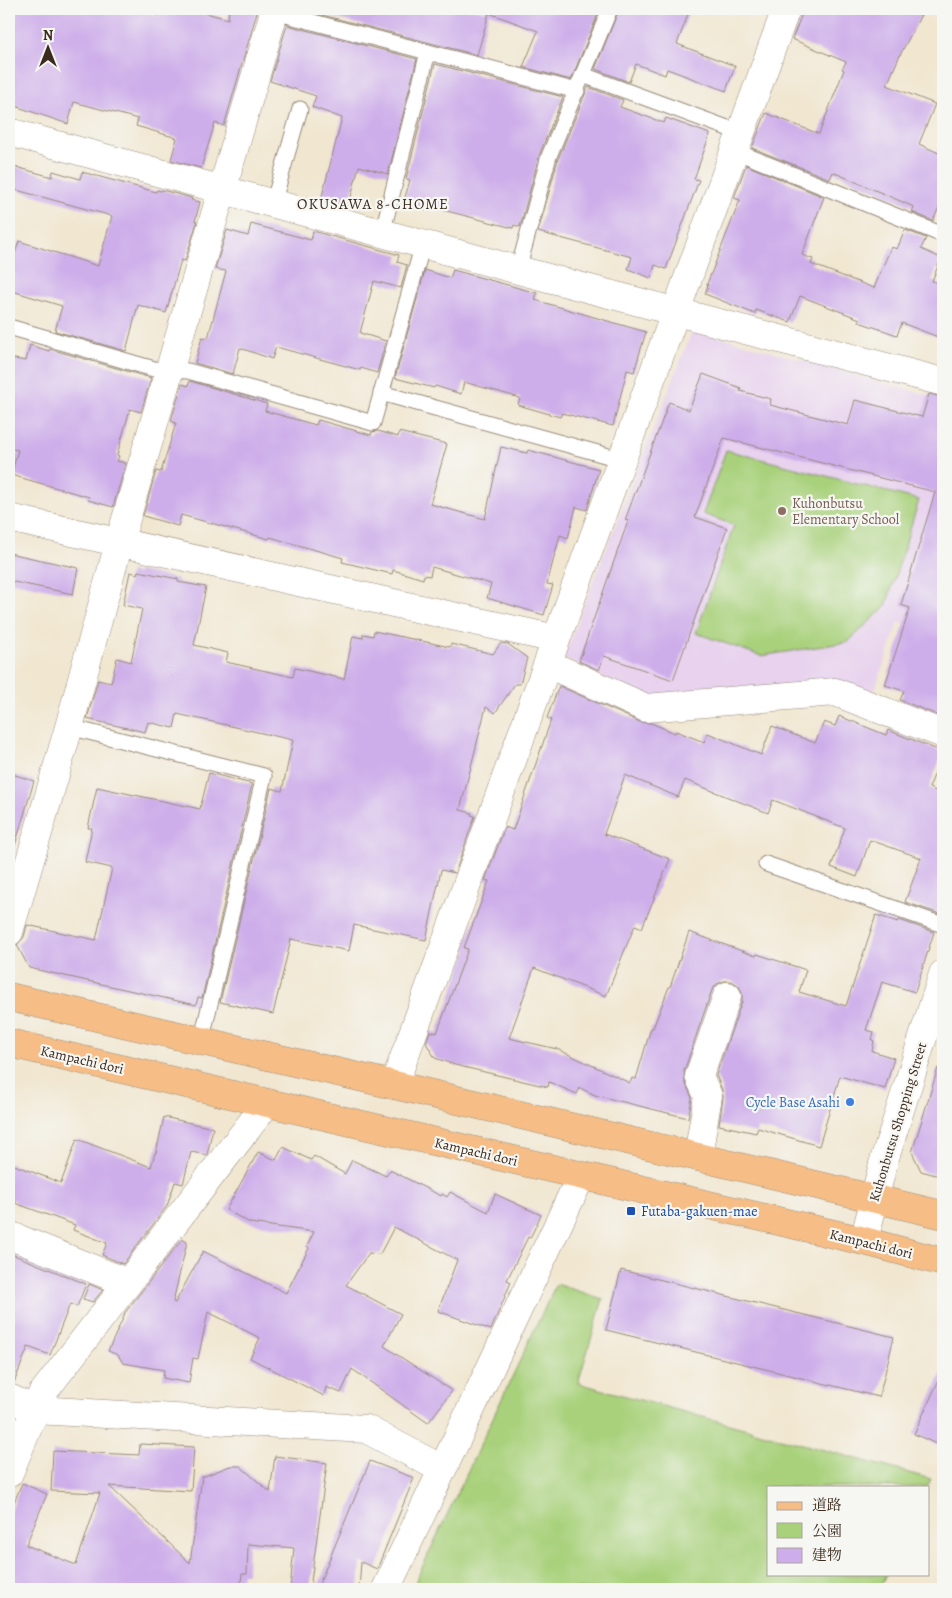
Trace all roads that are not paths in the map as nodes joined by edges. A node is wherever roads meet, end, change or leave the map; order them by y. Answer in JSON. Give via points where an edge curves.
{"nodes":[{"id":1,"x":610,"y":9,"type":"edge"},
{"id":2,"x":786,"y":9,"type":"edge"},
{"id":3,"x":270,"y":10,"type":"edge"},
{"id":4,"x":428,"y":52,"type":"junction"},
{"id":5,"x":583,"y":75,"type":"junction"},
{"id":6,"x":577,"y":91,"type":"junction"},
{"id":7,"x":300,"y":109,"type":"dead end"},
{"id":8,"x":9,"y":132,"type":"edge"},
{"id":9,"x":738,"y":142,"type":"junction"},
{"id":10,"x":222,"y":190,"type":"junction"},
{"id":11,"x":273,"y":204,"type":"junction"},
{"id":12,"x":382,"y":234,"type":"junction"},
{"id":13,"x":943,"y":235,"type":"edge"},
{"id":14,"x":423,"y":244,"type":"junction"},
{"id":15,"x":518,"y":270,"type":"junction"},
{"id":16,"x":677,"y":312,"type":"junction"},
{"id":17,"x":9,"y":327,"type":"edge"},
{"id":18,"x":171,"y":370,"type":"junction"},
{"id":19,"x":943,"y":382,"type":"edge"},
{"id":20,"x":381,"y":393,"type":"junction"},
{"id":21,"x":623,"y":460,"type":"junction"},
{"id":22,"x":9,"y":518,"type":"edge"},
{"id":23,"x":119,"y":542,"type":"junction"},
{"id":24,"x":552,"y":651,"type":"junction"},
{"id":25,"x":69,"y":727,"type":"junction"},
{"id":26,"x":943,"y":734,"type":"edge"},
{"id":27,"x":766,"y":864,"type":"dead end"},
{"id":28,"x":943,"y":925,"type":"edge"},
{"id":29,"x":9,"y":932,"type":"edge"},
{"id":30,"x":943,"y":974,"type":"edge"},
{"id":31,"x":726,"y":996,"type":"dead end"},
{"id":32,"x":9,"y":997,"type":"edge"},
{"id":33,"x":201,"y":1042,"type":"junction"},
{"id":34,"x":9,"y":1043,"type":"edge"},
{"id":35,"x":394,"y":1085,"type":"junction"},
{"id":36,"x":267,"y":1103,"type":"junction"},
{"id":37,"x":698,"y":1156,"type":"junction"},
{"id":38,"x":581,"y":1176,"type":"junction"},
{"id":39,"x":875,"y":1198,"type":"junction"},
{"id":40,"x":943,"y":1215,"type":"edge"},
{"id":41,"x":9,"y":1235,"type":"edge"},
{"id":42,"x":864,"y":1241,"type":"junction"},
{"id":43,"x":943,"y":1262,"type":"edge"},
{"id":44,"x":128,"y":1283,"type":"junction"},
{"id":45,"x":9,"y":1398,"type":"edge"},
{"id":46,"x":36,"y":1410,"type":"junction"},
{"id":47,"x":442,"y":1469,"type":"junction"},
{"id":48,"x":9,"y":1473,"type":"edge"},
{"id":49,"x":386,"y":1589,"type":"edge"}],
"edges":[{"from":1,"to":5,"type":"lane"},
{"from":2,"to":9,"type":"street"},
{"from":3,"to":4,"type":"lane"},
{"from":3,"to":10,"type":"street"},
{"from":4,"to":6,"type":"lane"},
{"from":4,"to":12,"type":"lane"},
{"from":5,"to":6,"type":"lane"},
{"from":5,"to":9,"type":"lane"},
{"from":6,"to":15,"type":"lane","via":[[549,156]]},
{"from":7,"to":11,"type":"lane"},
{"from":8,"to":10,"type":"street"},
{"from":9,"to":13,"type":"lane"},
{"from":9,"to":16,"type":"street"},
{"from":10,"to":11,"type":"street"},
{"from":10,"to":18,"type":"street"},
{"from":11,"to":12,"type":"street"},
{"from":12,"to":14,"type":"street"},
{"from":14,"to":15,"type":"street"},
{"from":14,"to":20,"type":"lane"},
{"from":15,"to":16,"type":"street"},
{"from":16,"to":19,"type":"street"},
{"from":16,"to":21,"type":"street"},
{"from":17,"to":18,"type":"lane","via":[[154,369]]},
{"from":18,"to":20,"type":"lane","via":[[188,371],[373,424]]},
{"from":18,"to":23,"type":"street"},
{"from":20,"to":21,"type":"lane"},
{"from":21,"to":24,"type":"street"},
{"from":22,"to":23,"type":"street"},
{"from":23,"to":24,"type":"street"},
{"from":23,"to":25,"type":"street"},
{"from":24,"to":26,"type":"street","via":[[646,708],[835,692]]},
{"from":24,"to":35,"type":"street"},
{"from":25,"to":29,"type":"street"},
{"from":25,"to":33,"type":"lane","via":[[264,776]]},
{"from":27,"to":28,"type":"lane"},
{"from":30,"to":39,"type":"street","name":"Kuhonbutsu Shopping Street"},
{"from":31,"to":37,"type":"street","via":[[699,1076],[708,1096]]},
{"from":32,"to":33,"type":"main road"},
{"from":33,"to":35,"type":"main road"},
{"from":34,"to":36,"type":"main road","name":"Kampachi dori"},
{"from":35,"to":37,"type":"main road"},
{"from":36,"to":38,"type":"main road","name":"Kampachi dori"},
{"from":36,"to":44,"type":"street"},
{"from":37,"to":39,"type":"main road"},
{"from":38,"to":42,"type":"main road","name":"Kampachi dori"},
{"from":38,"to":47,"type":"street"},
{"from":39,"to":40,"type":"main road"},
{"from":39,"to":42,"type":"street","name":"Kuhonbutsu Shopping Street"},
{"from":41,"to":44,"type":"street"},
{"from":42,"to":43,"type":"main road","name":"Kampachi dori"},
{"from":44,"to":46,"type":"street","via":[[42,1394]]},
{"from":45,"to":46,"type":"street"},
{"from":46,"to":47,"type":"street","via":[[366,1429]]},
{"from":46,"to":48,"type":"street"},
{"from":47,"to":49,"type":"street"}]}
